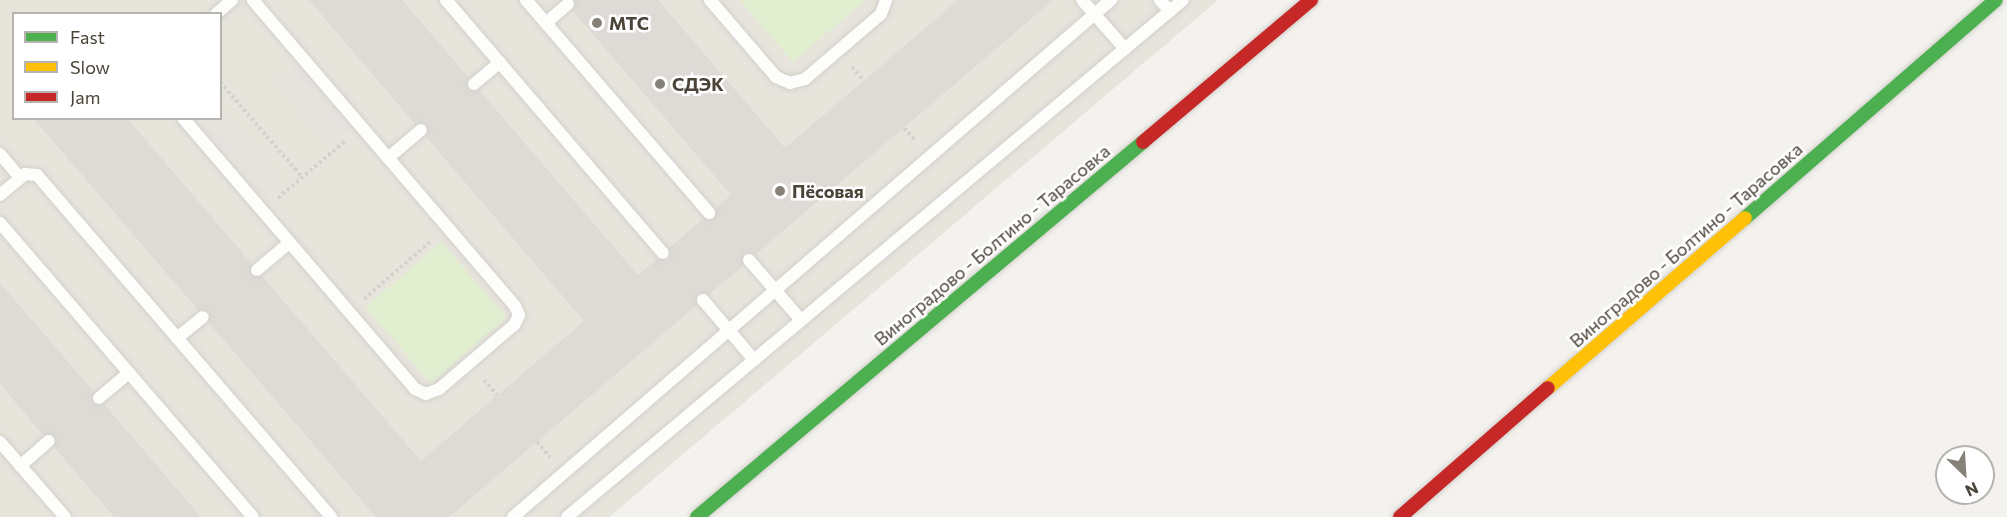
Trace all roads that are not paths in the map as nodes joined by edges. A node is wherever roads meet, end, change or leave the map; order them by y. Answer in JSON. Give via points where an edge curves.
{"nodes":[{"id":1,"x":232,"y":0,"type":"edge"},
{"id":2,"x":253,"y":0,"type":"edge"},
{"id":3,"x":446,"y":0,"type":"edge"},
{"id":4,"x":526,"y":0,"type":"edge"},
{"id":5,"x":710,"y":0,"type":"edge"},
{"id":6,"x":886,"y":0,"type":"edge"},
{"id":7,"x":1082,"y":0,"type":"edge"},
{"id":8,"x":1111,"y":0,"type":"edge"},
{"id":9,"x":1160,"y":0,"type":"edge"},
{"id":10,"x":1183,"y":0,"type":"edge"},
{"id":11,"x":1311,"y":0,"type":"edge"},
{"id":12,"x":1996,"y":0,"type":"edge"},
{"id":13,"x":568,"y":4,"type":"dead end"},
{"id":14,"x":1170,"y":11,"type":"junction"},
{"id":15,"x":218,"y":12,"type":"edge"},
{"id":16,"x":1095,"y":14,"type":"junction"},
{"id":17,"x":546,"y":23,"type":"junction"},
{"id":18,"x":1125,"y":49,"type":"junction"},
{"id":19,"x":500,"y":62,"type":"junction"},
{"id":20,"x":474,"y":84,"type":"dead end"},
{"id":21,"x":185,"y":120,"type":"edge"},
{"id":22,"x":421,"y":130,"type":"dead end"},
{"id":23,"x":0,"y":154,"type":"edge"},
{"id":24,"x":388,"y":158,"type":"junction"},
{"id":25,"x":20,"y":178,"type":"junction"},
{"id":26,"x":0,"y":195,"type":"edge"},
{"id":27,"x":709,"y":213,"type":"dead end"},
{"id":28,"x":0,"y":223,"type":"edge"},
{"id":29,"x":290,"y":243,"type":"junction"},
{"id":30,"x":663,"y":253,"type":"dead end"},
{"id":31,"x":749,"y":260,"type":"dead end"},
{"id":32,"x":257,"y":270,"type":"dead end"},
{"id":33,"x":775,"y":290,"type":"junction"},
{"id":34,"x":703,"y":300,"type":"dead end"},
{"id":35,"x":203,"y":316,"type":"dead end"},
{"id":36,"x":801,"y":320,"type":"junction"},
{"id":37,"x":729,"y":330,"type":"junction"},
{"id":38,"x":177,"y":338,"type":"junction"},
{"id":39,"x":754,"y":360,"type":"junction"},
{"id":40,"x":129,"y":373,"type":"junction"},
{"id":41,"x":99,"y":398,"type":"dead end"},
{"id":42,"x":49,"y":441,"type":"dead end"},
{"id":43,"x":0,"y":442,"type":"edge"},
{"id":44,"x":20,"y":466,"type":"junction"},
{"id":45,"x":65,"y":517,"type":"edge"},
{"id":46,"x":253,"y":517,"type":"edge"},
{"id":47,"x":331,"y":517,"type":"edge"},
{"id":48,"x":513,"y":517,"type":"edge"},
{"id":49,"x":567,"y":517,"type":"edge"},
{"id":50,"x":696,"y":517,"type":"edge"},
{"id":51,"x":1400,"y":517,"type":"edge"}],
"edges":[{"from":1,"to":15,"type":"lane"},
{"from":2,"to":24,"type":"lane"},
{"from":3,"to":19,"type":"lane"},
{"from":4,"to":17,"type":"lane"},
{"from":5,"to":6,"type":"lane","via":[[776,77],[790,83],[805,79],[881,14]]},
{"from":7,"to":16,"type":"lane"},
{"from":8,"to":16,"type":"lane"},
{"from":9,"to":14,"type":"lane"},
{"from":10,"to":14,"type":"lane"},
{"from":11,"to":50,"type":"main road","name":"Виноградово - Болтино - Тарасовка"},
{"from":12,"to":51,"type":"main road","name":"Виноградово - Болтино - Тарасовка"},
{"from":13,"to":17,"type":"lane"},
{"from":14,"to":18,"type":"lane"},
{"from":16,"to":18,"type":"lane"},
{"from":16,"to":33,"type":"lane"},
{"from":17,"to":27,"type":"lane"},
{"from":18,"to":36,"type":"lane"},
{"from":19,"to":20,"type":"lane"},
{"from":19,"to":30,"type":"lane"},
{"from":21,"to":29,"type":"lane"},
{"from":22,"to":24,"type":"lane"},
{"from":23,"to":25,"type":"lane"},
{"from":24,"to":29,"type":"lane","via":[[515,306],[519,315],[514,325],[439,389],[426,394],[415,389]]},
{"from":25,"to":26,"type":"lane"},
{"from":25,"to":38,"type":"lane","via":[[31,172],[37,175]]},
{"from":28,"to":40,"type":"lane"},
{"from":29,"to":32,"type":"lane"},
{"from":31,"to":33,"type":"lane"},
{"from":33,"to":36,"type":"lane"},
{"from":33,"to":37,"type":"lane"},
{"from":34,"to":37,"type":"lane"},
{"from":35,"to":38,"type":"lane"},
{"from":36,"to":39,"type":"lane"},
{"from":37,"to":39,"type":"lane"},
{"from":37,"to":48,"type":"lane"},
{"from":38,"to":47,"type":"lane"},
{"from":39,"to":49,"type":"lane"},
{"from":40,"to":41,"type":"lane"},
{"from":40,"to":46,"type":"lane"},
{"from":42,"to":44,"type":"lane"},
{"from":43,"to":44,"type":"lane"},
{"from":44,"to":45,"type":"lane"}]}
